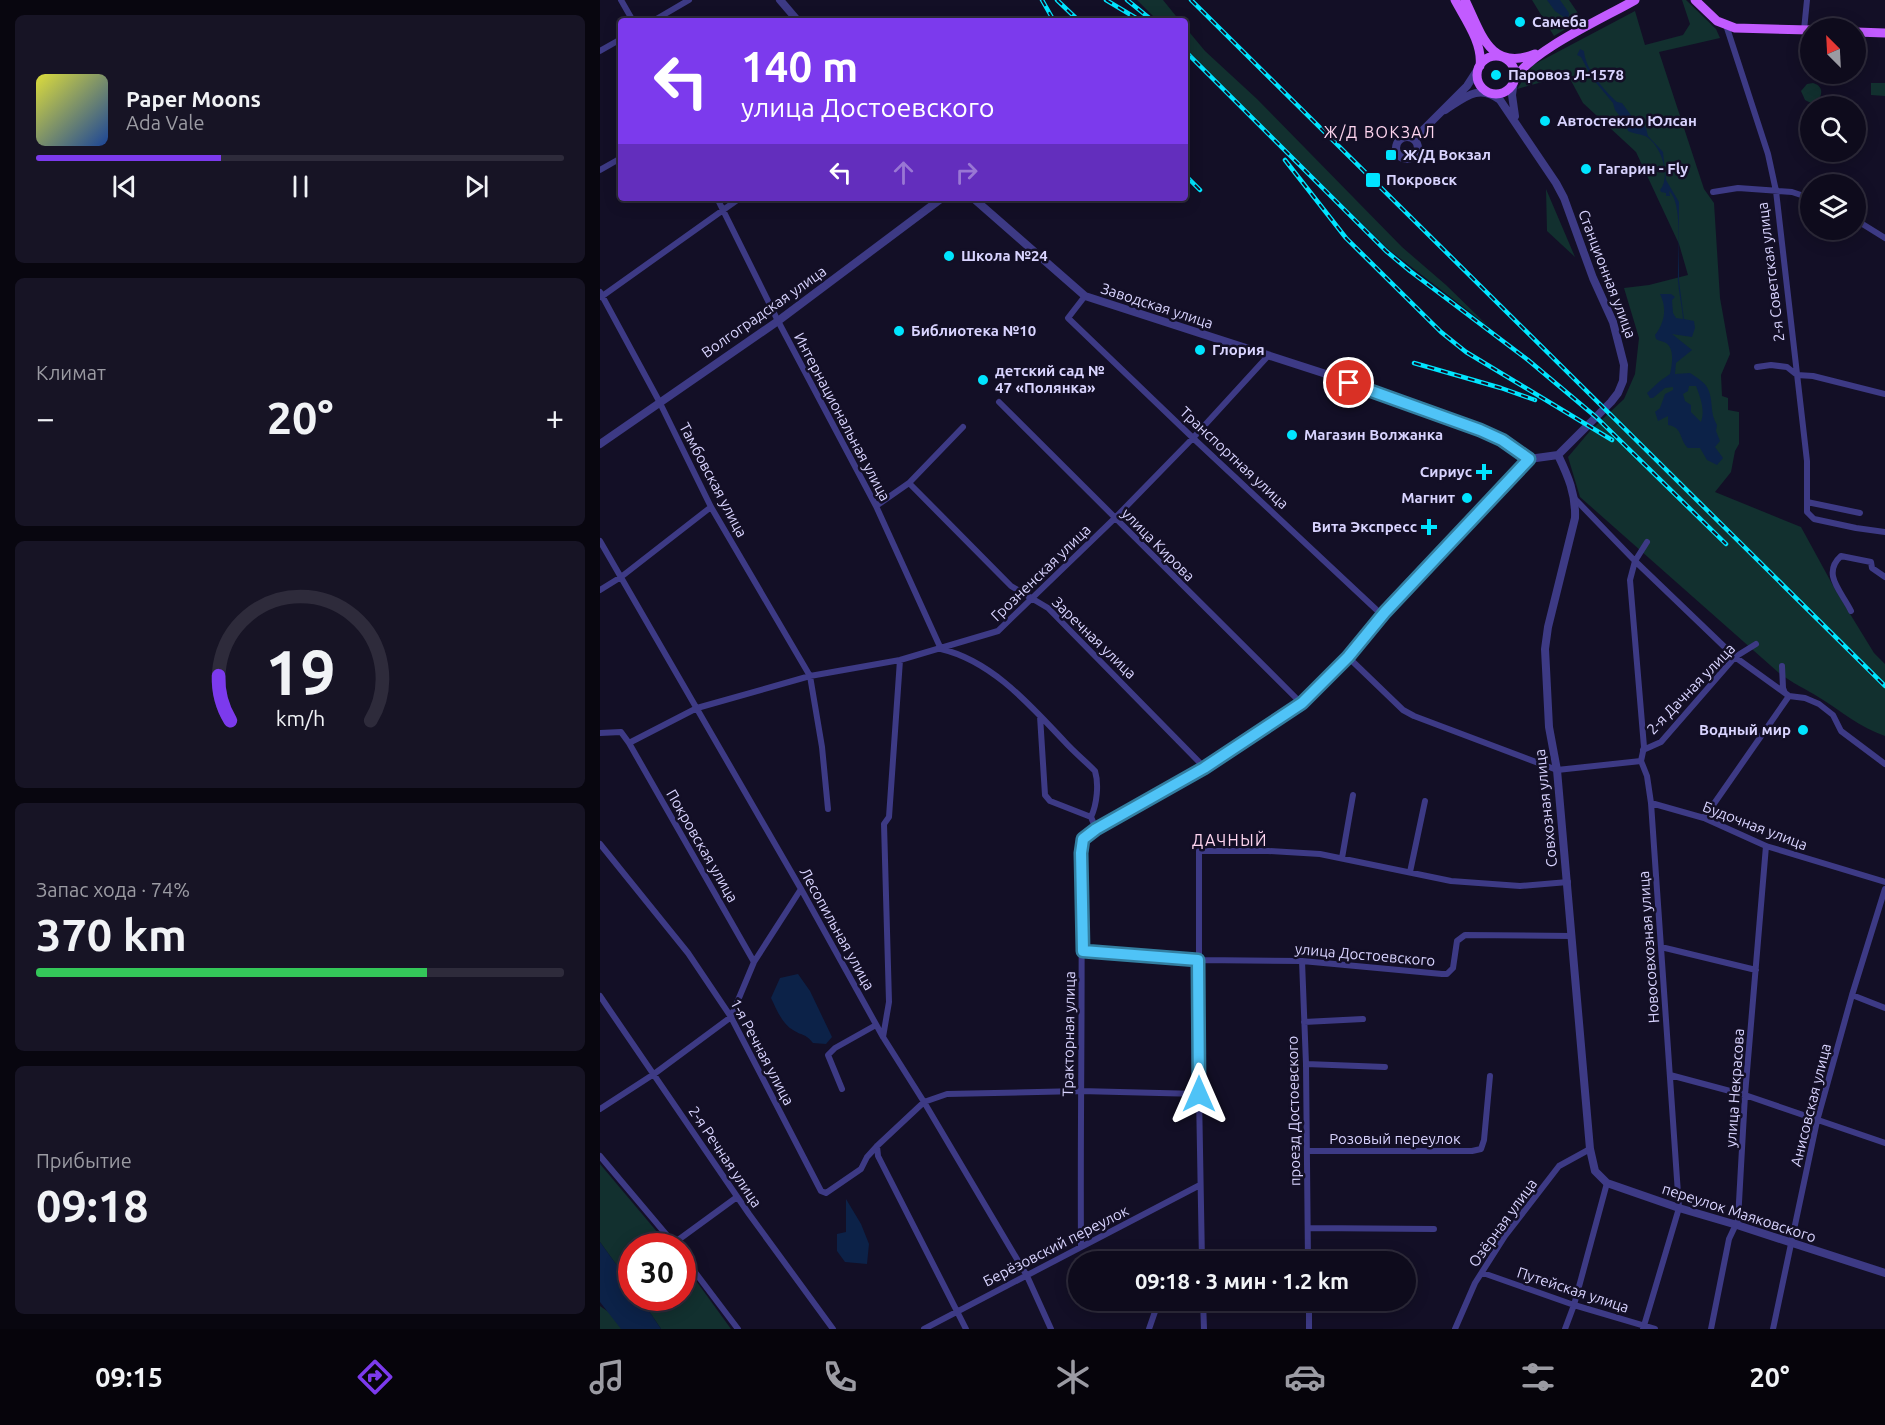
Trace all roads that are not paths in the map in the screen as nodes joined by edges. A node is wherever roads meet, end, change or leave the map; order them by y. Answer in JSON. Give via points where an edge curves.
{"nodes":[{"id":1,"x":621,"y":0,"type":"edge"},
{"id":2,"x":689,"y":0,"type":"edge"},
{"id":3,"x":780,"y":0,"type":"edge"},
{"id":4,"x":1455,"y":0,"type":"edge"},
{"id":5,"x":1465,"y":0,"type":"edge"},
{"id":6,"x":1635,"y":0,"type":"edge"},
{"id":7,"x":1695,"y":0,"type":"edge"},
{"id":8,"x":1807,"y":0,"type":"edge"},
{"id":9,"x":631,"y":18,"type":"edge"},
{"id":10,"x":658,"y":18,"type":"edge"},
{"id":11,"x":795,"y":18,"type":"edge"},
{"id":12,"x":1807,"y":18,"type":"edge"},
{"id":13,"x":1726,"y":25,"type":"junction"},
{"id":14,"x":1800,"y":30,"type":"edge"},
{"id":15,"x":1866,"y":32,"type":"edge"},
{"id":16,"x":1885,"y":33,"type":"edge"},
{"id":17,"x":618,"y":41,"type":"edge"},
{"id":18,"x":1546,"y":50,"type":"junction"},
{"id":19,"x":600,"y":51,"type":"edge"},
{"id":20,"x":1501,"y":57,"type":"junction"},
{"id":21,"x":1480,"y":66,"type":"junction"},
{"id":22,"x":1515,"y":80,"type":"junction"},
{"id":23,"x":1492,"y":94,"type":"junction"},
{"id":24,"x":1445,"y":110,"type":"junction"},
{"id":25,"x":1518,"y":126,"type":"junction"},
{"id":26,"x":1414,"y":139,"type":"dead end"},
{"id":27,"x":618,"y":160,"type":"edge"},
{"id":28,"x":600,"y":170,"type":"edge"},
{"id":29,"x":1776,"y":191,"type":"junction"},
{"id":30,"x":1713,"y":192,"type":"dead end"},
{"id":31,"x":1800,"y":195,"type":"edge"},
{"id":32,"x":718,"y":201,"type":"edge"},
{"id":33,"x":736,"y":201,"type":"edge"},
{"id":34,"x":938,"y":201,"type":"edge"},
{"id":35,"x":976,"y":201,"type":"edge"},
{"id":36,"x":722,"y":210,"type":"junction"},
{"id":37,"x":1866,"y":226,"type":"edge"},
{"id":38,"x":1885,"y":238,"type":"edge"},
{"id":39,"x":601,"y":296,"type":"edge"},
{"id":40,"x":1085,"y":296,"type":"junction"},
{"id":41,"x":778,"y":321,"type":"junction"},
{"id":42,"x":1268,"y":356,"type":"junction"},
{"id":43,"x":1756,"y":367,"type":"dead end"},
{"id":44,"x":1797,"y":375,"type":"junction"},
{"id":45,"x":1885,"y":394,"type":"edge"},
{"id":46,"x":659,"y":401,"type":"junction"},
{"id":47,"x":999,"y":402,"type":"dead end"},
{"id":48,"x":963,"y":427,"type":"dead end"},
{"id":49,"x":1193,"y":438,"type":"junction"},
{"id":50,"x":600,"y":444,"type":"edge"},
{"id":51,"x":1558,"y":455,"type":"junction"},
{"id":52,"x":1529,"y":459,"type":"junction"},
{"id":53,"x":909,"y":483,"type":"junction"},
{"id":54,"x":1576,"y":500,"type":"junction"},
{"id":55,"x":1807,"y":502,"type":"junction"},
{"id":56,"x":876,"y":506,"type":"junction"},
{"id":57,"x":711,"y":507,"type":"junction"},
{"id":58,"x":1860,"y":513,"type":"dead end"},
{"id":59,"x":1114,"y":519,"type":"junction"},
{"id":60,"x":1885,"y":532,"type":"edge"},
{"id":61,"x":600,"y":541,"type":"edge"},
{"id":62,"x":1647,"y":542,"type":"dead end"},
{"id":63,"x":1635,"y":561,"type":"junction"},
{"id":64,"x":621,"y":577,"type":"junction"},
{"id":65,"x":1885,"y":577,"type":"edge"},
{"id":66,"x":600,"y":590,"type":"edge"},
{"id":67,"x":1033,"y":598,"type":"junction"},
{"id":68,"x":1851,"y":611,"type":"dead end"},
{"id":69,"x":1382,"y":615,"type":"junction"},
{"id":70,"x":1756,"y":644,"type":"dead end"},
{"id":71,"x":941,"y":649,"type":"junction"},
{"id":72,"x":1348,"y":657,"type":"junction"},
{"id":73,"x":1735,"y":657,"type":"junction"},
{"id":74,"x":900,"y":660,"type":"junction"},
{"id":75,"x":1782,"y":666,"type":"dead end"},
{"id":76,"x":810,"y":676,"type":"junction"},
{"id":77,"x":1789,"y":696,"type":"junction"},
{"id":78,"x":1302,"y":703,"type":"junction"},
{"id":79,"x":697,"y":708,"type":"junction"},
{"id":80,"x":1040,"y":716,"type":"junction"},
{"id":81,"x":600,"y":733,"type":"edge"},
{"id":82,"x":628,"y":743,"type":"junction"},
{"id":83,"x":1643,"y":750,"type":"junction"},
{"id":84,"x":1641,"y":761,"type":"junction"},
{"id":85,"x":1885,"y":764,"type":"edge"},
{"id":86,"x":1204,"y":768,"type":"junction"},
{"id":87,"x":1557,"y":770,"type":"junction"},
{"id":88,"x":1353,"y":795,"type":"dead end"},
{"id":89,"x":1425,"y":801,"type":"dead end"},
{"id":90,"x":1651,"y":803,"type":"junction"},
{"id":91,"x":828,"y":809,"type":"dead end"},
{"id":92,"x":1091,"y":817,"type":"junction"},
{"id":93,"x":1704,"y":818,"type":"junction"},
{"id":94,"x":1096,"y":829,"type":"junction"},
{"id":95,"x":600,"y":844,"type":"edge"},
{"id":96,"x":1766,"y":846,"type":"junction"},
{"id":97,"x":1342,"y":858,"type":"junction"},
{"id":98,"x":1410,"y":872,"type":"junction"},
{"id":99,"x":1568,"y":882,"type":"junction"},
{"id":100,"x":1885,"y":882,"type":"edge"},
{"id":101,"x":801,"y":889,"type":"junction"},
{"id":102,"x":1885,"y":889,"type":"edge"},
{"id":103,"x":1572,"y":936,"type":"junction"},
{"id":104,"x":1661,"y":947,"type":"junction"},
{"id":105,"x":1083,"y":951,"type":"junction"},
{"id":106,"x":1198,"y":960,"type":"junction"},
{"id":107,"x":1302,"y":961,"type":"junction"},
{"id":108,"x":754,"y":962,"type":"junction"},
{"id":109,"x":1756,"y":970,"type":"junction"},
{"id":110,"x":1852,"y":995,"type":"junction"},
{"id":111,"x":600,"y":996,"type":"edge"},
{"id":112,"x":1885,"y":1008,"type":"edge"},
{"id":113,"x":888,"y":1010,"type":"junction"},
{"id":114,"x":731,"y":1017,"type":"junction"},
{"id":115,"x":1363,"y":1019,"type":"dead end"},
{"id":116,"x":1304,"y":1022,"type":"junction"},
{"id":117,"x":875,"y":1023,"type":"junction"},
{"id":118,"x":883,"y":1037,"type":"junction"},
{"id":119,"x":1306,"y":1064,"type":"junction"},
{"id":120,"x":1385,"y":1067,"type":"dead end"},
{"id":121,"x":654,"y":1074,"type":"junction"},
{"id":122,"x":1670,"y":1075,"type":"junction"},
{"id":123,"x":1490,"y":1076,"type":"dead end"},
{"id":124,"x":842,"y":1089,"type":"dead end"},
{"id":125,"x":1080,"y":1091,"type":"junction"},
{"id":126,"x":1199,"y":1094,"type":"junction"},
{"id":127,"x":1745,"y":1095,"type":"junction"},
{"id":128,"x":924,"y":1102,"type":"junction"},
{"id":129,"x":600,"y":1109,"type":"edge"},
{"id":130,"x":1817,"y":1121,"type":"junction"},
{"id":131,"x":1885,"y":1143,"type":"edge"},
{"id":132,"x":877,"y":1146,"type":"junction"},
{"id":133,"x":1590,"y":1149,"type":"junction"},
{"id":134,"x":1307,"y":1151,"type":"junction"},
{"id":135,"x":600,"y":1155,"type":"edge"},
{"id":136,"x":1607,"y":1183,"type":"junction"},
{"id":137,"x":1200,"y":1185,"type":"junction"},
{"id":138,"x":737,"y":1197,"type":"junction"},
{"id":139,"x":1679,"y":1208,"type":"junction"},
{"id":140,"x":1737,"y":1225,"type":"junction"},
{"id":141,"x":1308,"y":1228,"type":"junction"},
{"id":142,"x":1434,"y":1229,"type":"dead end"},
{"id":143,"x":665,"y":1233,"type":"edge"},
{"id":144,"x":690,"y":1233,"type":"edge"},
{"id":145,"x":1791,"y":1244,"type":"junction"},
{"id":146,"x":1081,"y":1246,"type":"junction"},
{"id":147,"x":1202,"y":1251,"type":"edge"},
{"id":148,"x":1308,"y":1251,"type":"edge"},
{"id":149,"x":1483,"y":1273,"type":"junction"},
{"id":150,"x":1885,"y":1273,"type":"edge"},
{"id":151,"x":696,"y":1274,"type":"edge"},
{"id":152,"x":1027,"y":1276,"type":"junction"},
{"id":153,"x":1574,"y":1305,"type":"junction"},
{"id":154,"x":955,"y":1311,"type":"junction"},
{"id":155,"x":1155,"y":1311,"type":"edge"},
{"id":156,"x":1203,"y":1311,"type":"edge"},
{"id":157,"x":1309,"y":1311,"type":"edge"},
{"id":158,"x":1644,"y":1327,"type":"edge"},
{"id":159,"x":738,"y":1329,"type":"edge"},
{"id":160,"x":833,"y":1329,"type":"edge"},
{"id":161,"x":924,"y":1329,"type":"edge"},
{"id":162,"x":966,"y":1329,"type":"edge"},
{"id":163,"x":1052,"y":1329,"type":"edge"},
{"id":164,"x":1149,"y":1329,"type":"edge"},
{"id":165,"x":1204,"y":1329,"type":"edge"},
{"id":166,"x":1309,"y":1329,"type":"edge"},
{"id":167,"x":1455,"y":1329,"type":"edge"},
{"id":168,"x":1565,"y":1329,"type":"edge"},
{"id":169,"x":1655,"y":1329,"type":"edge"},
{"id":170,"x":1711,"y":1329,"type":"edge"},
{"id":171,"x":1773,"y":1329,"type":"edge"}],
"edges":[{"from":1,"to":9,"type":"street"},
{"from":2,"to":10,"type":"street"},
{"from":3,"to":11,"type":"street"},
{"from":4,"to":21,"type":"main road","via":[[1478,46]]},
{"from":5,"to":20,"type":"main road","via":[[1486,43]]},
{"from":6,"to":18,"type":"main road"},
{"from":7,"to":13,"type":"main road"},
{"from":8,"to":12,"type":"street"},
{"from":13,"to":14,"type":"main road"},
{"from":13,"to":29,"type":"street","name":"2-я Советская улица","via":[[1768,154]]},
{"from":15,"to":16,"type":"main road"},
{"from":17,"to":19,"type":"street"},
{"from":18,"to":20,"type":"main road","via":[[1517,59]]},
{"from":18,"to":22,"type":"main road","via":[[1524,66]]},
{"from":20,"to":21,"type":"main road","via":[[1489,58]]},
{"from":20,"to":22,"type":"main road","via":[[1513,66]]},
{"from":21,"to":23,"type":"main road","via":[[1479,84]]},
{"from":21,"to":24,"type":"street","via":[[1472,81]]},
{"from":22,"to":23,"type":"main road","via":[[1505,92]]},
{"from":22,"to":25,"type":"street","name":"Станционная улица","via":[[1512,95]]},
{"from":23,"to":24,"type":"street","via":[[1475,93]]},
{"from":23,"to":25,"type":"street","name":"Станционная улица"},
{"from":24,"to":26,"type":"street"},
{"from":25,"to":51,"type":"street","name":"Станционная улица","via":[[1564,198],[1613,322],[1624,365],[1618,393]]},
{"from":27,"to":28,"type":"street"},
{"from":29,"to":30,"type":"street","via":[[1738,188]]},
{"from":29,"to":31,"type":"street"},
{"from":29,"to":44,"type":"street","name":"2-я Советская улица"},
{"from":32,"to":36,"type":"street","name":"Интернациональная улица"},
{"from":33,"to":36,"type":"street"},
{"from":34,"to":41,"type":"street","name":"Волгоградская улица"},
{"from":35,"to":40,"type":"street"},
{"from":36,"to":39,"type":"street"},
{"from":36,"to":41,"type":"street","name":"Интернациональная улица"},
{"from":37,"to":38,"type":"street"},
{"from":39,"to":46,"type":"street","name":"Тамбовская улица"},
{"from":40,"to":42,"type":"street","name":"Заводская улица"},
{"from":40,"to":49,"type":"street","name":"Транспортная улица","via":[[1068,318]]},
{"from":41,"to":46,"type":"street","name":"Волгоградская улица"},
{"from":41,"to":56,"type":"street","name":"Интернациональная улица"},
{"from":42,"to":49,"type":"street","name":"Грозненская улица"},
{"from":42,"to":52,"type":"street","name":"Заводская улица","via":[[1480,430]]},
{"from":43,"to":44,"type":"street","via":[[1787,367]]},
{"from":44,"to":45,"type":"street"},
{"from":44,"to":55,"type":"street","name":"2-я Советская улица","via":[[1807,461]]},
{"from":46,"to":50,"type":"street","name":"Волгоградская улица"},
{"from":46,"to":57,"type":"street","name":"Тамбовская улица"},
{"from":47,"to":59,"type":"street","name":"улица Кирова"},
{"from":48,"to":53,"type":"street"},
{"from":49,"to":59,"type":"street","name":"Грозненская улица"},
{"from":49,"to":69,"type":"street","name":"Транспортная улица"},
{"from":51,"to":52,"type":"street"},
{"from":51,"to":54,"type":"street","name":"Совхозная улица"},
{"from":52,"to":69,"type":"street","name":"Тракторная улица"},
{"from":53,"to":56,"type":"street"},
{"from":53,"to":67,"type":"street","name":"Заречная улица","via":[[1011,586]]},
{"from":54,"to":63,"type":"street"},
{"from":54,"to":87,"type":"street","name":"Совхозная улица","via":[[1545,650]]},
{"from":55,"to":58,"type":"street"},
{"from":55,"to":60,"type":"street","name":"2-я Советская улица","via":[[1807,512],[1814,519]]},
{"from":56,"to":71,"type":"street","name":"Интернациональная улица"},
{"from":57,"to":64,"type":"street"},
{"from":57,"to":76,"type":"street","name":"Тамбовская улица"},
{"from":59,"to":67,"type":"street","name":"Грозненская улица"},
{"from":59,"to":78,"type":"street","name":"улица Кирова"},
{"from":61,"to":64,"type":"street","name":"Лесопильная улица"},
{"from":62,"to":63,"type":"street"},
{"from":63,"to":73,"type":"street"},
{"from":63,"to":83,"type":"street","name":"Новосовхозная улица","via":[[1630,580]]},
{"from":64,"to":66,"type":"street"},
{"from":64,"to":79,"type":"street","name":"Лесопильная улица"},
{"from":65,"to":68,"type":"street","via":[[1872,568],[1872,562],[1839,557],[1832,577]]},
{"from":67,"to":71,"type":"street","name":"Грозненская улица","via":[[998,631]]},
{"from":67,"to":86,"type":"street","name":"Заречная улица","via":[[1048,608]]},
{"from":69,"to":72,"type":"street","name":"Тракторная улица"},
{"from":70,"to":73,"type":"street","name":"2-я Дачная улица"},
{"from":71,"to":74,"type":"street","name":"Грозненская улица"},
{"from":71,"to":80,"type":"street","via":[[961,654],[981,667]]},
{"from":72,"to":78,"type":"street","name":"Тракторная улица"},
{"from":72,"to":87,"type":"street","via":[[1414,716]]},
{"from":73,"to":77,"type":"street"},
{"from":73,"to":83,"type":"street","name":"2-я Дачная улица","via":[[1661,742]]},
{"from":74,"to":76,"type":"street","name":"Грозненская улица"},
{"from":74,"to":113,"type":"street","via":[[889,817],[884,824]]},
{"from":75,"to":77,"type":"street","via":[[1783,688]]},
{"from":76,"to":79,"type":"street","name":"Грозненская улица"},
{"from":76,"to":91,"type":"street"},
{"from":77,"to":85,"type":"street","via":[[1819,704],[1833,715],[1841,731]]},
{"from":77,"to":93,"type":"street"},
{"from":78,"to":86,"type":"street","name":"Тракторная улица"},
{"from":79,"to":82,"type":"street","name":"Грозненская улица"},
{"from":79,"to":101,"type":"street","name":"Лесопильная улица"},
{"from":80,"to":92,"type":"street","via":[[1095,771],[1095,809]]},
{"from":80,"to":92,"type":"street","via":[[1045,795],[1050,801]]},
{"from":81,"to":82,"type":"street","via":[[621,732]]},
{"from":82,"to":108,"type":"street","name":"Покровская улица"},
{"from":83,"to":84,"type":"street","name":"Новосовхозная улица"},
{"from":84,"to":87,"type":"street"},
{"from":84,"to":90,"type":"street","name":"Новосовхозная улица"},
{"from":86,"to":94,"type":"street","name":"Тракторная улица"},
{"from":87,"to":99,"type":"street","name":"Совхозная улица"},
{"from":88,"to":97,"type":"street"},
{"from":89,"to":98,"type":"street"},
{"from":90,"to":93,"type":"street","name":"Будочная улица"},
{"from":90,"to":104,"type":"street","name":"Новосовхозная улица"},
{"from":92,"to":94,"type":"street"},
{"from":93,"to":96,"type":"street","name":"Будочная улица"},
{"from":94,"to":105,"type":"street","name":"Тракторная улица","via":[[1083,839],[1081,853]]},
{"from":95,"to":114,"type":"street","name":"1-я Речная улица","via":[[688,953]]},
{"from":96,"to":100,"type":"street","name":"Будочная улица"},
{"from":96,"to":109,"type":"street","name":"улица Некрасова"},
{"from":97,"to":98,"type":"street"},
{"from":97,"to":106,"type":"street","via":[[1268,851],[1199,851]]},
{"from":98,"to":99,"type":"street","via":[[1520,886]]},
{"from":99,"to":103,"type":"street","name":"Совхозная улица"},
{"from":101,"to":108,"type":"street"},
{"from":101,"to":117,"type":"street","name":"Лесопильная улица"},
{"from":102,"to":110,"type":"street","name":"Анисовская улица"},
{"from":103,"to":107,"type":"street","name":"улица Достоевского","via":[[1464,935],[1456,941],[1453,968],[1447,974]]},
{"from":103,"to":133,"type":"street","name":"Совхозная улица"},
{"from":104,"to":109,"type":"street"},
{"from":104,"to":122,"type":"street","name":"Новосовхозная улица"},
{"from":105,"to":106,"type":"street","name":"улица Достоевского"},
{"from":105,"to":125,"type":"street","name":"Тракторная улица"},
{"from":106,"to":107,"type":"street","name":"улица Достоевского"},
{"from":106,"to":126,"type":"street"},
{"from":107,"to":116,"type":"street","name":"проезд Достоевского"},
{"from":108,"to":114,"type":"street"},
{"from":109,"to":127,"type":"street","name":"улица Некрасова"},
{"from":110,"to":112,"type":"street"},
{"from":110,"to":130,"type":"street","name":"Анисовская улица"},
{"from":111,"to":121,"type":"street","name":"2-я Речная улица"},
{"from":113,"to":117,"type":"street"},
{"from":113,"to":118,"type":"street"},
{"from":114,"to":121,"type":"street"},
{"from":114,"to":132,"type":"street","name":"1-я Речная улица","via":[[821,1191],[825,1193],[861,1169]]},
{"from":115,"to":116,"type":"street"},
{"from":116,"to":119,"type":"street","name":"проезд Достоевского"},
{"from":117,"to":118,"type":"street","name":"Лесопильная улица"},
{"from":117,"to":124,"type":"street","via":[[828,1055]]},
{"from":118,"to":128,"type":"street","name":"Лесопильная улица"},
{"from":119,"to":120,"type":"street"},
{"from":119,"to":134,"type":"street","name":"проезд Достоевского"},
{"from":121,"to":129,"type":"street"},
{"from":121,"to":138,"type":"street","name":"2-я Речная улица"},
{"from":122,"to":127,"type":"street"},
{"from":122,"to":139,"type":"street","name":"Новосовхозная улица"},
{"from":123,"to":134,"type":"street","name":"Розовый переулок","via":[[1481,1149]]},
{"from":125,"to":126,"type":"street"},
{"from":125,"to":128,"type":"street","via":[[947,1094]]},
{"from":125,"to":146,"type":"street","name":"Тракторная улица"},
{"from":126,"to":137,"type":"street"},
{"from":127,"to":130,"type":"street"},
{"from":127,"to":140,"type":"street","name":"улица Некрасова"},
{"from":128,"to":132,"type":"street"},
{"from":128,"to":152,"type":"street","name":"Лесопильная улица"},
{"from":130,"to":131,"type":"street"},
{"from":130,"to":145,"type":"street","name":"Анисовская улица"},
{"from":132,"to":154,"type":"street","via":[[878,1156]]},
{"from":133,"to":136,"type":"street","name":"Совхозная улица","via":[[1593,1166]]},
{"from":133,"to":149,"type":"street","name":"Озёрная улица","via":[[1559,1166],[1505,1236]]},
{"from":134,"to":141,"type":"street","name":"проезд Достоевского"},
{"from":135,"to":143,"type":"street"},
{"from":136,"to":139,"type":"street","name":"переулок Маяковского"},
{"from":136,"to":153,"type":"street"},
{"from":137,"to":146,"type":"street","name":"Берёзовский переулок"},
{"from":137,"to":147,"type":"street"},
{"from":138,"to":144,"type":"street"},
{"from":138,"to":160,"type":"street","name":"2-я Речная улица"},
{"from":139,"to":140,"type":"street","name":"переулок Маяковского"},
{"from":139,"to":158,"type":"street","name":"Новосовхозная улица"},
{"from":140,"to":145,"type":"street","name":"переулок Маяковского"},
{"from":140,"to":170,"type":"street","name":"улица Некрасова","via":[[1729,1239]]},
{"from":141,"to":142,"type":"street"},
{"from":141,"to":148,"type":"street","name":"проезд Достоевского"},
{"from":145,"to":150,"type":"street","name":"переулок Маяковского"},
{"from":145,"to":171,"type":"street","name":"Анисовская улица"},
{"from":146,"to":152,"type":"street","name":"Берёзовский переулок"},
{"from":149,"to":153,"type":"street","name":"Путейская улица"},
{"from":149,"to":167,"type":"street","name":"Озёрная улица"},
{"from":151,"to":159,"type":"street"},
{"from":152,"to":154,"type":"street","name":"Берёзовский переулок"},
{"from":152,"to":163,"type":"street","name":"Лесопильная улица"},
{"from":153,"to":158,"type":"street","name":"Путейская улица"},
{"from":153,"to":168,"type":"street"},
{"from":154,"to":161,"type":"street","name":"Берёзовский переулок"},
{"from":154,"to":162,"type":"street"},
{"from":155,"to":164,"type":"street"},
{"from":156,"to":165,"type":"street"},
{"from":157,"to":166,"type":"street"},
{"from":158,"to":169,"type":"street","name":"Путейская улица"}]}
